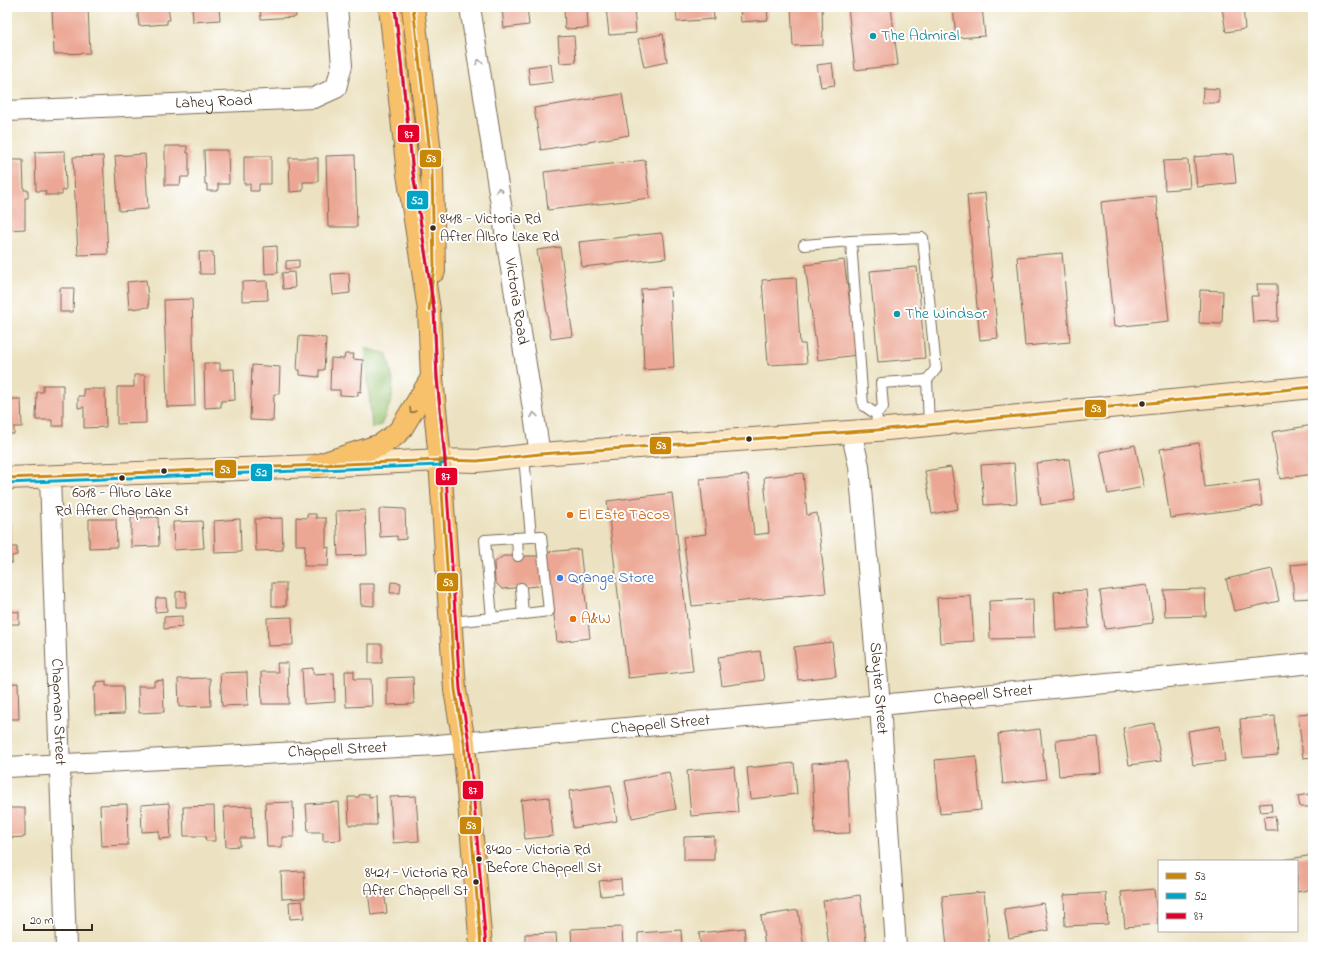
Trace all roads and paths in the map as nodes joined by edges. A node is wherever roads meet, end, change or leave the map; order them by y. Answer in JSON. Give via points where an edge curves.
{"nodes":[{"id":1,"x":337,"y":7,"type":"edge"},
{"id":2,"x":390,"y":7,"type":"edge"},
{"id":3,"x":413,"y":7,"type":"edge"},
{"id":4,"x":470,"y":7,"type":"edge"},
{"id":5,"x":7,"y":111,"type":"edge"},
{"id":6,"x":851,"y":241,"type":"junction"},
{"id":7,"x":804,"y":245,"type":"dead end"},
{"id":8,"x":429,"y":310,"type":"junction"},
{"id":9,"x":432,"y":378,"type":"junction"},
{"id":10,"x":927,"y":380,"type":"junction"},
{"id":11,"x":1313,"y":387,"type":"edge"},
{"id":12,"x":877,"y":422,"type":"junction"},
{"id":13,"x":928,"y":424,"type":"junction"},
{"id":14,"x":852,"y":431,"type":"junction"},
{"id":15,"x":532,"y":455,"type":"junction"},
{"id":16,"x":440,"y":460,"type":"junction"},
{"id":17,"x":316,"y":466,"type":"junction"},
{"id":18,"x":50,"y":476,"type":"junction"},
{"id":19,"x":7,"y":478,"type":"edge"},
{"id":20,"x":531,"y":537,"type":"junction"},
{"id":21,"x":517,"y":538,"type":"junction"},
{"id":22,"x":518,"y":556,"type":"dead end"},
{"id":23,"x":521,"y":588,"type":"dead end"},
{"id":24,"x":523,"y":615,"type":"junction"},
{"id":25,"x":492,"y":618,"type":"junction"},
{"id":26,"x":451,"y":622,"type":"junction"},
{"id":27,"x":1313,"y":663,"type":"edge"},
{"id":28,"x":880,"y":705,"type":"junction"},
{"id":29,"x":464,"y":742,"type":"junction"},
{"id":30,"x":61,"y":765,"type":"junction"},
{"id":31,"x":7,"y":767,"type":"edge"},
{"id":32,"x":66,"y":947,"type":"edge"},
{"id":33,"x":481,"y":947,"type":"edge"},
{"id":34,"x":896,"y":947,"type":"edge"}],
"edges":[{"from":1,"to":5,"type":"street","name":"Lahey Road","via":[[342,65],[336,88],[314,98]]},
{"from":2,"to":8,"type":"main road","via":[[408,174]]},
{"from":3,"to":8,"type":"main road","via":[[432,170],[434,266]]},
{"from":15,"to":4,"type":"street","name":"Victoria Road","one_way":true},
{"from":6,"to":7,"type":"lane"},
{"from":6,"to":10,"type":"lane","via":[[923,238],[936,369]]},
{"from":6,"to":12,"type":"lane","via":[[863,405]]},
{"from":8,"to":9,"type":"main road"},
{"from":9,"to":16,"type":"main road"},
{"from":9,"to":17,"type":"main road","one_way":true,"via":[[395,435],[381,445]]},
{"from":10,"to":12,"type":"lane","via":[[881,383],[883,408]]},
{"from":10,"to":13,"type":"lane"},
{"from":11,"to":13,"type":"street"},
{"from":12,"to":13,"type":"street"},
{"from":12,"to":14,"type":"street"},
{"from":14,"to":15,"type":"street"},
{"from":14,"to":28,"type":"street","name":"Slayter Street","via":[[859,466]]},
{"from":15,"to":16,"type":"street","via":[[478,461]]},
{"from":15,"to":20,"type":"lane"},
{"from":16,"to":17,"type":"street"},
{"from":16,"to":26,"type":"main road"},
{"from":17,"to":18,"type":"street"},
{"from":18,"to":19,"type":"street"},
{"from":18,"to":30,"type":"street","name":"Chapman Street"},
{"from":20,"to":21,"type":"lane"},
{"from":20,"to":24,"type":"lane","via":[[541,536],[549,611]]},
{"from":21,"to":22,"type":"lane"},
{"from":21,"to":25,"type":"lane","via":[[485,540]]},
{"from":23,"to":24,"type":"lane"},
{"from":24,"to":25,"type":"lane"},
{"from":25,"to":26,"type":"lane"},
{"from":26,"to":29,"type":"main road","via":[[456,690]]},
{"from":27,"to":28,"type":"street","name":"Chappell Street"},
{"from":28,"to":29,"type":"street","name":"Chappell Street"},
{"from":28,"to":34,"type":"street","name":"Slayter Street"},
{"from":29,"to":30,"type":"street","name":"Chappell Street"},
{"from":29,"to":33,"type":"main road"},
{"from":30,"to":31,"type":"street","name":"Chappell Street"},
{"from":30,"to":32,"type":"street","name":"Chapman Street"}]}
